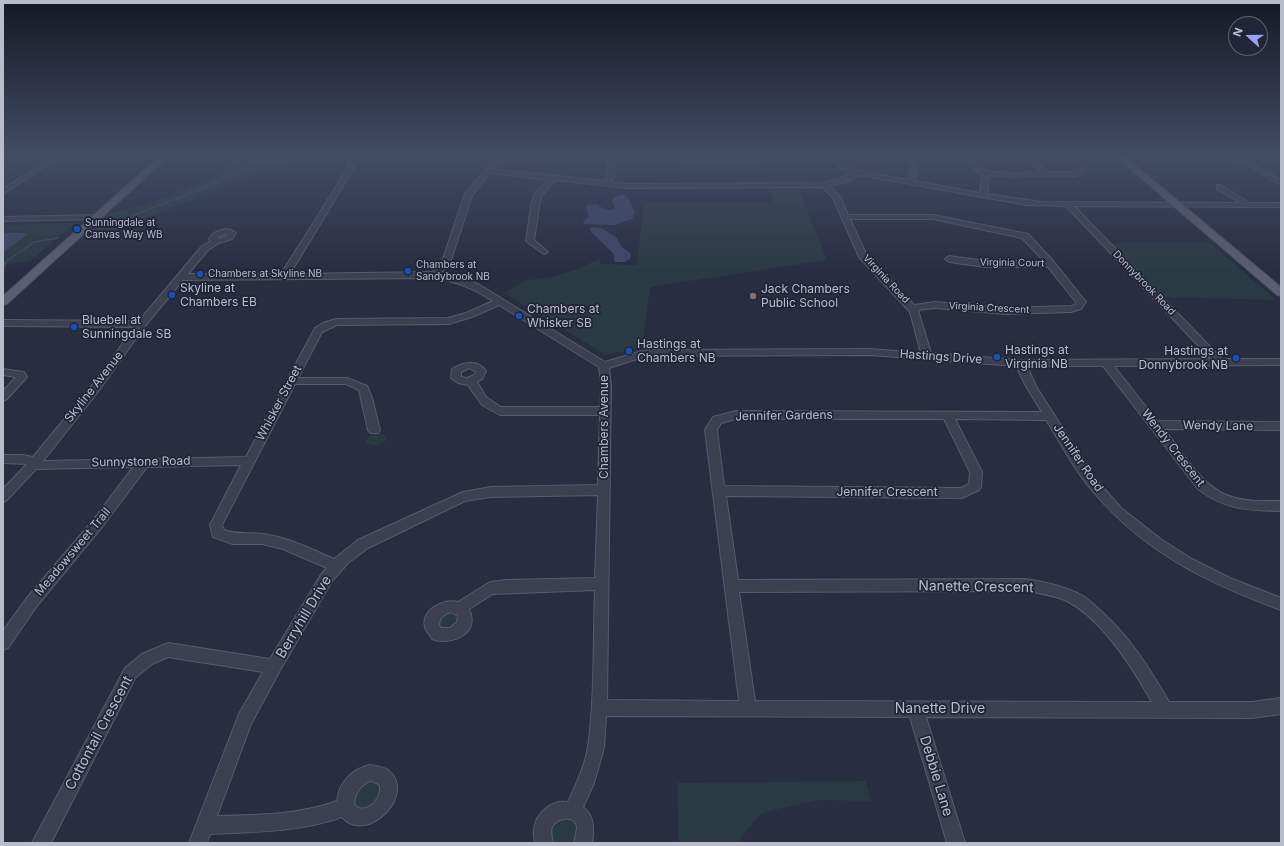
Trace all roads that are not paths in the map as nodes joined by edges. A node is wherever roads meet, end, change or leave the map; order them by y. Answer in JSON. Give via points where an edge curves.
{"nodes":[{"id":1,"x":123,"y":194,"type":"edge"},
{"id":2,"x":335,"y":194,"type":"edge"},
{"id":3,"x":469,"y":194,"type":"edge"},
{"id":4,"x":539,"y":194,"type":"edge"},
{"id":5,"x":834,"y":194,"type":"edge"},
{"id":6,"x":980,"y":194,"type":"edge"},
{"id":7,"x":1168,"y":194,"type":"edge"},
{"id":8,"x":1170,"y":194,"type":"edge"},
{"id":9,"x":1232,"y":194,"type":"edge"},
{"id":10,"x":983,"y":195,"type":"joint"},
{"id":11,"x":1068,"y":204,"type":"junction"},
{"id":12,"x":1180,"y":204,"type":"junction"},
{"id":13,"x":1247,"y":204,"type":"junction"},
{"id":14,"x":1281,"y":204,"type":"edge"},
{"id":15,"x":98,"y":217,"type":"junction"},
{"id":16,"x":845,"y":217,"type":"junction"},
{"id":17,"x":3,"y":219,"type":"edge"},
{"id":18,"x":216,"y":241,"type":"dead end"},
{"id":19,"x":544,"y":252,"type":"dead end"},
{"id":20,"x":949,"y":259,"type":"dead end"},
{"id":21,"x":1051,"y":264,"type":"junction"},
{"id":22,"x":434,"y":275,"type":"junction"},
{"id":23,"x":284,"y":276,"type":"junction"},
{"id":24,"x":181,"y":277,"type":"junction"},
{"id":25,"x":1281,"y":285,"type":"edge"},
{"id":26,"x":1281,"y":293,"type":"edge"},
{"id":27,"x":500,"y":301,"type":"junction"},
{"id":28,"x":3,"y":302,"type":"edge"},
{"id":29,"x":913,"y":308,"type":"junction"},
{"id":30,"x":3,"y":323,"type":"edge"},
{"id":31,"x":142,"y":324,"type":"junction"},
{"id":32,"x":927,"y":356,"type":"junction"},
{"id":33,"x":1219,"y":362,"type":"junction"},
{"id":34,"x":1281,"y":362,"type":"edge"},
{"id":35,"x":1020,"y":363,"type":"junction"},
{"id":36,"x":1106,"y":363,"type":"junction"},
{"id":37,"x":604,"y":366,"type":"junction"},
{"id":38,"x":3,"y":372,"type":"edge"},
{"id":39,"x":291,"y":381,"type":"junction"},
{"id":40,"x":471,"y":381,"type":"dead end"},
{"id":41,"x":3,"y":397,"type":"edge"},
{"id":42,"x":605,"y":411,"type":"junction"},
{"id":43,"x":948,"y":416,"type":"junction"},
{"id":44,"x":1049,"y":416,"type":"junction"},
{"id":45,"x":1155,"y":425,"type":"junction"},
{"id":46,"x":1281,"y":426,"type":"edge"},
{"id":47,"x":374,"y":430,"type":"dead end"},
{"id":48,"x":3,"y":459,"type":"edge"},
{"id":49,"x":249,"y":461,"type":"junction"},
{"id":50,"x":144,"y":462,"type":"junction"},
{"id":51,"x":34,"y":463,"type":"junction"},
{"id":52,"x":3,"y":466,"type":"edge"},
{"id":53,"x":603,"y":490,"type":"junction"},
{"id":54,"x":720,"y":491,"type":"junction"},
{"id":55,"x":3,"y":497,"type":"edge"},
{"id":56,"x":1281,"y":506,"type":"edge"},
{"id":57,"x":336,"y":566,"type":"junction"},
{"id":58,"x":601,"y":584,"type":"junction"},
{"id":59,"x":732,"y":586,"type":"junction"},
{"id":60,"x":1281,"y":604,"type":"edge"},
{"id":61,"x":460,"y":608,"type":"dead end"},
{"id":62,"x":3,"y":643,"type":"edge"},
{"id":63,"x":274,"y":667,"type":"junction"},
{"id":64,"x":1281,"y":706,"type":"edge"},
{"id":65,"x":599,"y":708,"type":"junction"},
{"id":66,"x":748,"y":709,"type":"junction"},
{"id":67,"x":916,"y":709,"type":"junction"},
{"id":68,"x":1164,"y":709,"type":"junction"},
{"id":69,"x":346,"y":807,"type":"dead end"},
{"id":70,"x":573,"y":810,"type":"junction"},
{"id":71,"x":205,"y":825,"type":"junction"},
{"id":72,"x":40,"y":843,"type":"edge"},
{"id":73,"x":198,"y":843,"type":"edge"},
{"id":74,"x":544,"y":843,"type":"edge"},
{"id":75,"x":583,"y":843,"type":"edge"},
{"id":76,"x":956,"y":843,"type":"edge"}],
"edges":[{"from":1,"to":15,"type":"main road"},
{"from":2,"to":23,"type":"street"},
{"from":3,"to":22,"type":"street","via":[[446,263]]},
{"from":4,"to":19,"type":"street","via":[[530,241]]},
{"from":5,"to":16,"type":"street","name":"Virginia Road"},
{"from":6,"to":10,"type":"street"},
{"from":7,"to":12,"type":"main road"},
{"from":8,"to":12,"type":"main road"},
{"from":9,"to":13,"type":"street"},
{"from":10,"to":11,"type":"street","via":[[1027,203]]},
{"from":11,"to":12,"type":"street"},
{"from":11,"to":33,"type":"street","name":"Donnybrook Road"},
{"from":12,"to":13,"type":"street"},
{"from":12,"to":25,"type":"main road"},
{"from":12,"to":26,"type":"main road"},
{"from":13,"to":14,"type":"street"},
{"from":15,"to":17,"type":"street"},
{"from":15,"to":28,"type":"main road"},
{"from":16,"to":21,"type":"street","name":"Virginia Crescent","via":[[933,218],[1013,233],[1025,236]]},
{"from":16,"to":29,"type":"street","name":"Virginia Road","via":[[862,255]]},
{"from":18,"to":24,"type":"street","name":"Skyline Avenue","via":[[205,248]]},
{"from":20,"to":21,"type":"street","name":"Virginia Court","via":[[985,264]]},
{"from":21,"to":29,"type":"street","name":"Virginia Crescent","via":[[1078,297],[1078,307],[1006,311],[935,306]]},
{"from":22,"to":23,"type":"street","name":"Chambers Avenue"},
{"from":22,"to":27,"type":"street","name":"Chambers Avenue","via":[[475,286]]},
{"from":23,"to":24,"type":"street","name":"Chambers Avenue"},
{"from":24,"to":31,"type":"street","name":"Skyline Avenue"},
{"from":27,"to":37,"type":"street","name":"Chambers Avenue"},
{"from":27,"to":39,"type":"street","name":"Whisker Street","via":[[449,321],[336,322],[326,325],[318,330]]},
{"from":29,"to":32,"type":"street","name":"Virginia Road"},
{"from":30,"to":31,"type":"street"},
{"from":31,"to":51,"type":"street","name":"Skyline Avenue","via":[[93,391]]},
{"from":32,"to":35,"type":"street","name":"Hastings Drive"},
{"from":32,"to":37,"type":"street","name":"Hastings Drive","via":[[870,352],[645,353]]},
{"from":33,"to":34,"type":"street","name":"Hastings Drive"},
{"from":33,"to":36,"type":"street","name":"Hastings Drive"},
{"from":35,"to":36,"type":"street","name":"Hastings Drive"},
{"from":35,"to":44,"type":"street","name":"Jennifer Road"},
{"from":36,"to":45,"type":"street","name":"Wendy Crescent"},
{"from":37,"to":42,"type":"street","name":"Chambers Avenue"},
{"from":38,"to":41,"type":"street","via":[[20,374],[22,377]]},
{"from":39,"to":47,"type":"street","via":[[347,381],[363,388],[368,398]]},
{"from":39,"to":49,"type":"street","name":"Whisker Street"},
{"from":40,"to":42,"type":"street","via":[[481,399],[489,407],[500,411]]},
{"from":42,"to":53,"type":"street","name":"Chambers Avenue"},
{"from":43,"to":44,"type":"street","name":"Jennifer Gardens"},
{"from":43,"to":54,"type":"street","name":"Jennifer Gardens","via":[[736,415],[717,418],[711,430]]},
{"from":43,"to":54,"type":"street","name":"Jennifer Crescent","via":[[976,472],[975,487],[962,493]]},
{"from":44,"to":60,"type":"street","name":"Jennifer Road","via":[[1090,480],[1117,511],[1158,544],[1187,562],[1225,582]]},
{"from":45,"to":46,"type":"street","name":"Wendy Lane"},
{"from":45,"to":56,"type":"street","name":"Wendy Crescent","via":[[1202,486],[1212,494],[1223,501],[1240,504]]},
{"from":48,"to":51,"type":"street","via":[[23,459]]},
{"from":49,"to":50,"type":"street","name":"Sunnystone Road"},
{"from":49,"to":57,"type":"street","name":"Whisker Street","via":[[216,525],[218,532],[233,539],[262,539],[284,544]]},
{"from":50,"to":51,"type":"street","name":"Sunnystone Road"},
{"from":50,"to":62,"type":"street","name":"Meadowsweet Trail","via":[[98,523],[31,603]]},
{"from":51,"to":52,"type":"street"},
{"from":51,"to":55,"type":"street","name":"Skyline Avenue"},
{"from":53,"to":57,"type":"street","name":"Berryhill Drive","via":[[491,492],[463,497],[363,544]]},
{"from":53,"to":58,"type":"street","name":"Chambers Avenue"},
{"from":54,"to":59,"type":"street","name":"Jennifer Gardens"},
{"from":57,"to":63,"type":"street","name":"Berryhill Drive","via":[[323,583]]},
{"from":58,"to":61,"type":"street","via":[[490,588]]},
{"from":58,"to":65,"type":"street","name":"Chambers Avenue"},
{"from":59,"to":66,"type":"street","name":"Jennifer Gardens"},
{"from":59,"to":68,"type":"street","name":"Nanette Crescent","via":[[1025,585],[1054,590],[1078,600],[1104,622],[1134,657]]},
{"from":63,"to":71,"type":"street","name":"Berryhill Drive","via":[[245,720]]},
{"from":63,"to":72,"type":"street","name":"Cottontail Crescent","via":[[168,650],[147,659],[130,672]]},
{"from":64,"to":68,"type":"street","name":"Nanette Drive","via":[[1252,710]]},
{"from":65,"to":66,"type":"street","name":"Nanette Drive"},
{"from":65,"to":70,"type":"street","name":"Chambers Avenue","via":[[596,748],[586,783]]},
{"from":66,"to":67,"type":"street","name":"Nanette Drive"},
{"from":67,"to":68,"type":"street","name":"Nanette Drive"},
{"from":67,"to":76,"type":"street","name":"Debbie Lane"},
{"from":69,"to":71,"type":"street","via":[[333,813],[294,821]]},
{"from":70,"to":74,"type":"street","via":[[560,809],[548,818],[542,833]]},
{"from":70,"to":75,"type":"street","via":[[579,814],[586,827]]},
{"from":71,"to":73,"type":"street","name":"Berryhill Drive"}]}
